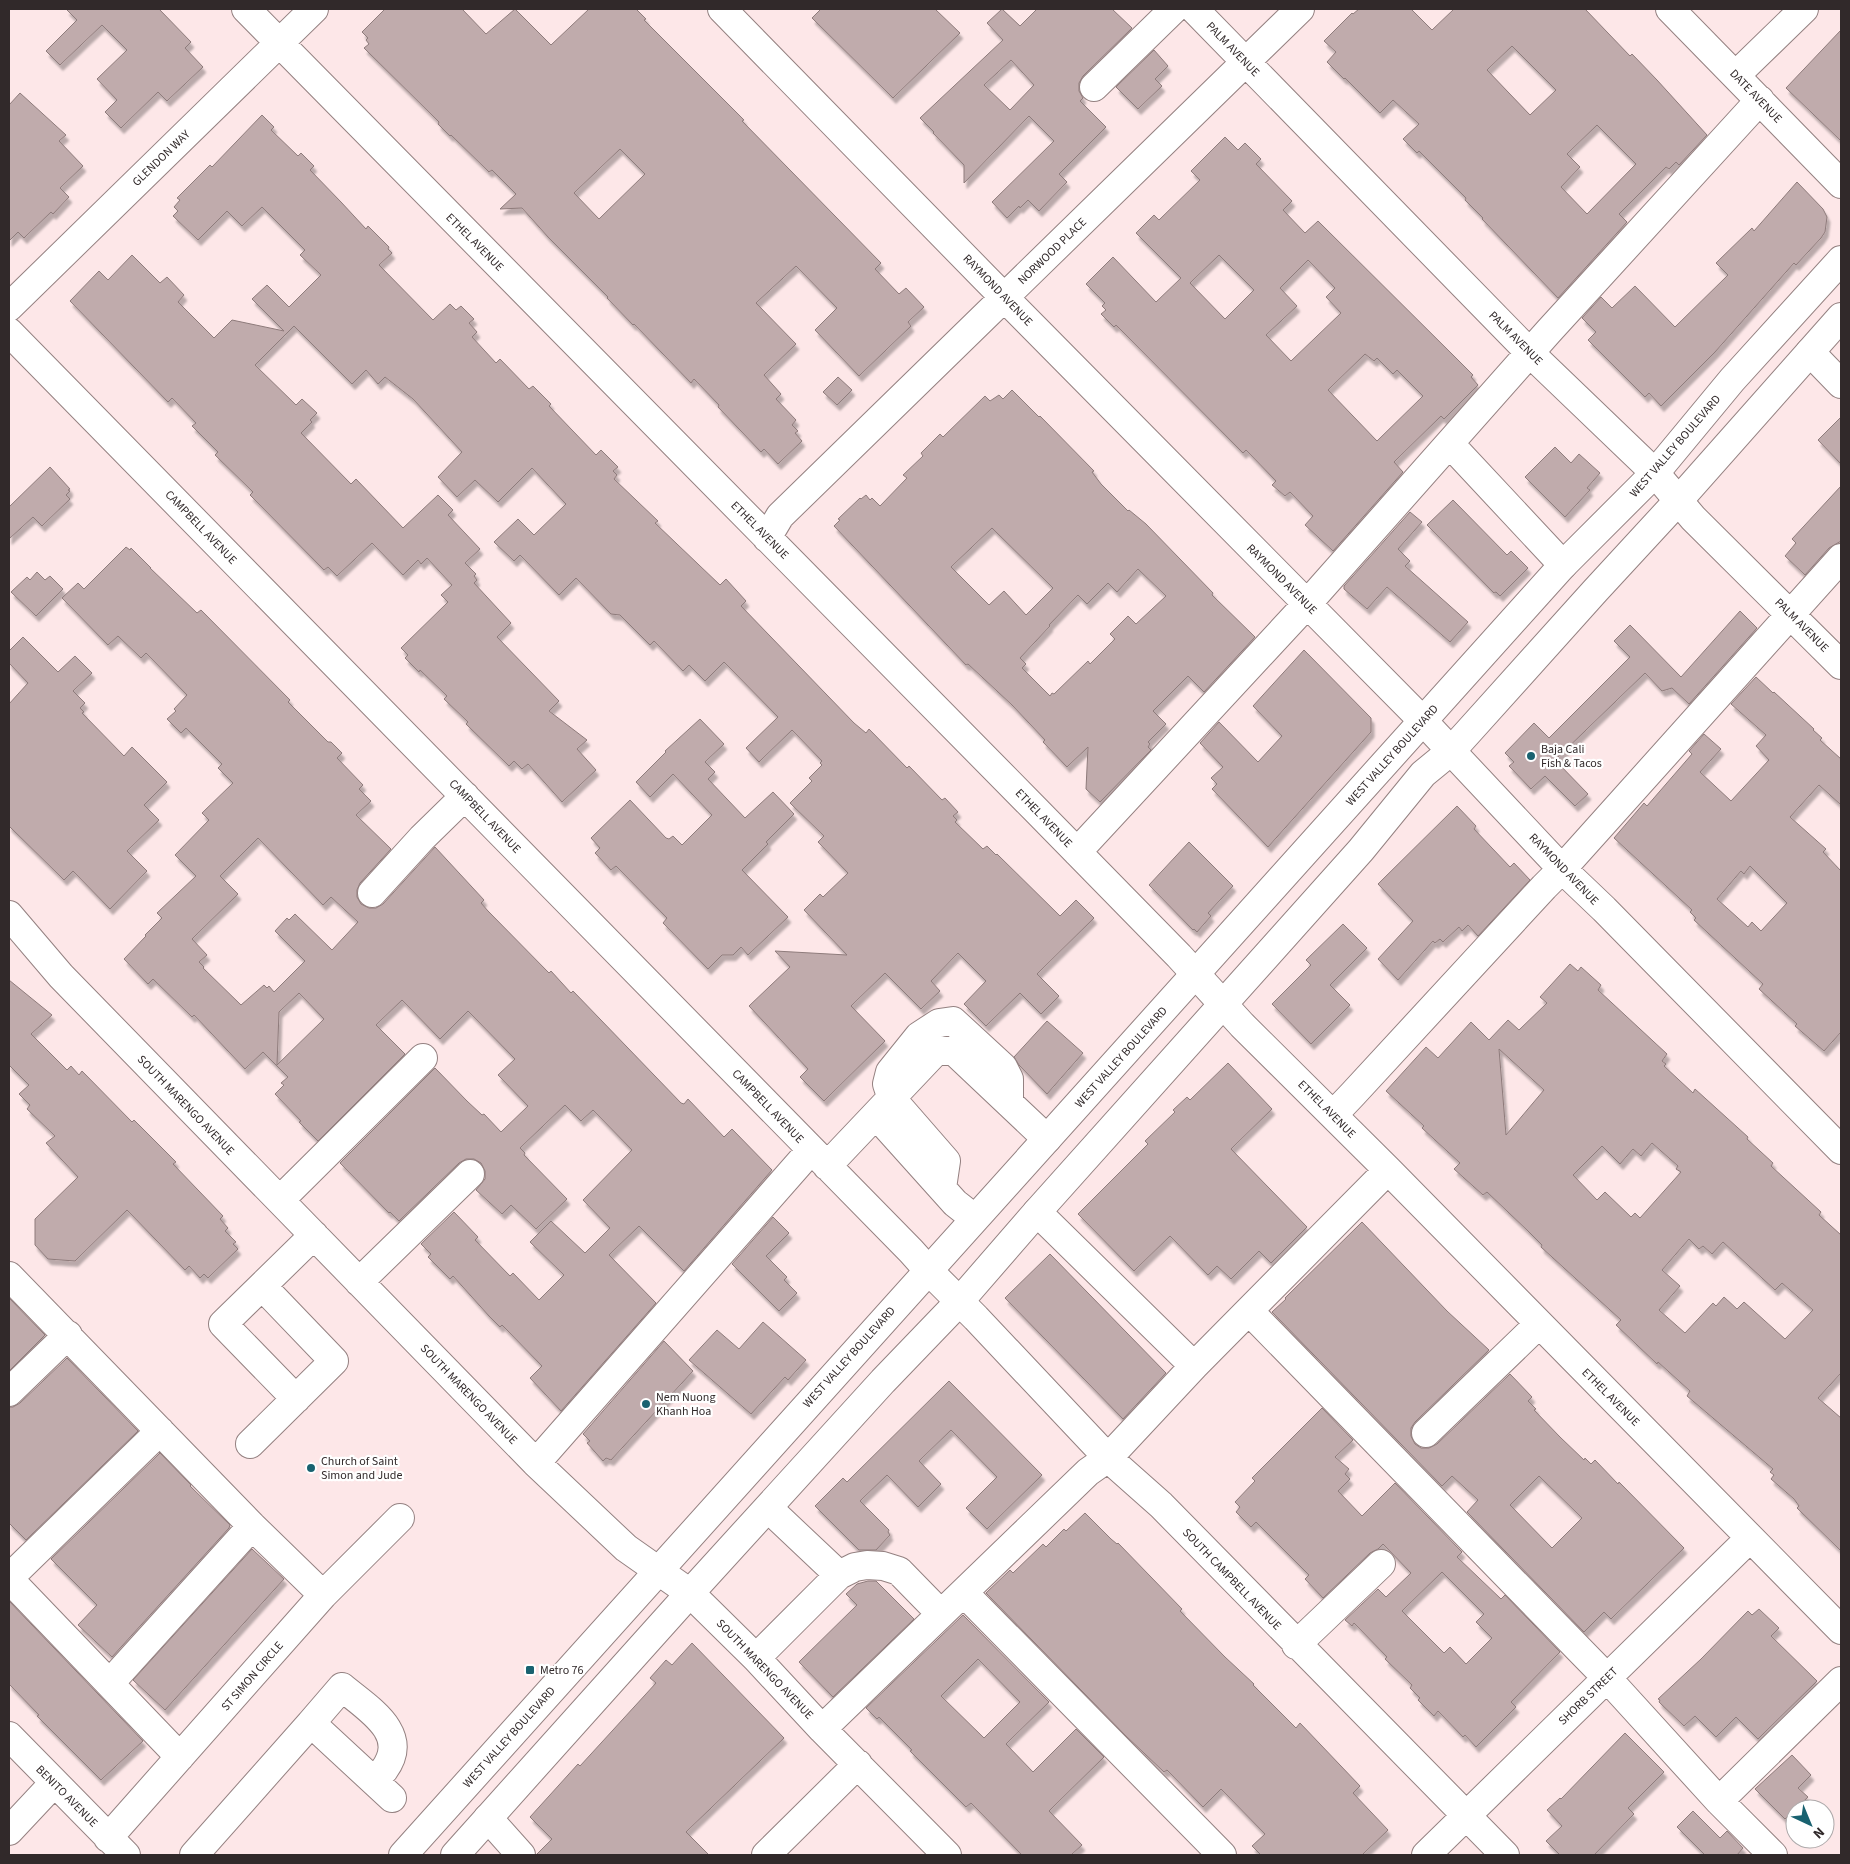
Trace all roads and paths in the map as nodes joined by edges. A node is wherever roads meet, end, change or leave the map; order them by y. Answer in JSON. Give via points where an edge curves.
{"nodes":[{"id":1,"x":246,"y":9,"type":"edge"},
{"id":2,"x":314,"y":9,"type":"edge"},
{"id":3,"x":722,"y":9,"type":"edge"},
{"id":4,"x":1174,"y":9,"type":"edge"},
{"id":5,"x":1194,"y":9,"type":"edge"},
{"id":6,"x":1300,"y":9,"type":"edge"},
{"id":7,"x":1670,"y":9,"type":"edge"},
{"id":8,"x":1804,"y":9,"type":"edge"},
{"id":9,"x":279,"y":43,"type":"junction"},
{"id":10,"x":1246,"y":62,"type":"junction"},
{"id":11,"x":1736,"y":75,"type":"junction"},
{"id":12,"x":1094,"y":87,"type":"dead end"},
{"id":13,"x":1760,"y":100,"type":"junction"},
{"id":14,"x":1841,"y":184,"type":"edge"},
{"id":15,"x":1841,"y":260,"type":"edge"},
{"id":16,"x":1005,"y":297,"type":"junction"},
{"id":17,"x":9,"y":308,"type":"edge"},
{"id":18,"x":1841,"y":317,"type":"edge"},
{"id":19,"x":9,"y":332,"type":"edge"},
{"id":20,"x":1810,"y":352,"type":"junction"},
{"id":21,"x":1530,"y":353,"type":"junction"},
{"id":22,"x":1841,"y":384,"type":"edge"},
{"id":23,"x":1450,"y":444,"type":"junction"},
{"id":24,"x":1655,"y":473,"type":"junction"},
{"id":25,"x":1678,"y":501,"type":"junction"},
{"id":26,"x":767,"y":538,"type":"junction"},
{"id":27,"x":1841,"y":558,"type":"edge"},
{"id":28,"x":1563,"y":565,"type":"junction"},
{"id":29,"x":1307,"y":604,"type":"junction"},
{"id":30,"x":1791,"y":613,"type":"junction"},
{"id":31,"x":1841,"y":665,"type":"edge"},
{"id":32,"x":1423,"y":721,"type":"junction"},
{"id":33,"x":1450,"y":751,"type":"junction"},
{"id":34,"x":465,"y":796,"type":"junction"},
{"id":35,"x":1077,"y":852,"type":"junction"},
{"id":36,"x":1562,"y":869,"type":"junction"},
{"id":37,"x":372,"y":893,"type":"dead end"},
{"id":38,"x":9,"y":916,"type":"edge"},
{"id":39,"x":1194,"y":975,"type":"junction"},
{"id":40,"x":1222,"y":1004,"type":"junction"},
{"id":41,"x":422,"y":1058,"type":"dead end"},
{"id":42,"x":884,"y":1107,"type":"junction"},
{"id":43,"x":1332,"y":1115,"type":"junction"},
{"id":44,"x":1047,"y":1139,"type":"junction"},
{"id":45,"x":1841,"y":1150,"type":"edge"},
{"id":46,"x":819,"y":1158,"type":"junction"},
{"id":47,"x":1388,"y":1170,"type":"junction"},
{"id":48,"x":470,"y":1174,"type":"dead end"},
{"id":49,"x":280,"y":1200,"type":"junction"},
{"id":50,"x":1037,"y":1212,"type":"junction"},
{"id":51,"x":974,"y":1218,"type":"junction"},
{"id":52,"x":314,"y":1235,"type":"junction"},
{"id":53,"x":928,"y":1270,"type":"junction"},
{"id":54,"x":9,"y":1276,"type":"edge"},
{"id":55,"x":359,"y":1282,"type":"junction"},
{"id":56,"x":262,"y":1286,"type":"junction"},
{"id":57,"x":958,"y":1303,"type":"junction"},
{"id":58,"x":1249,"y":1311,"type":"junction"},
{"id":59,"x":1539,"y":1324,"type":"junction"},
{"id":60,"x":68,"y":1336,"type":"junction"},
{"id":61,"x":1194,"y":1366,"type":"junction"},
{"id":62,"x":9,"y":1392,"type":"edge"},
{"id":63,"x":296,"y":1399,"type":"junction"},
{"id":64,"x":160,"y":1432,"type":"junction"},
{"id":65,"x":1426,"y":1434,"type":"dead end"},
{"id":66,"x":250,"y":1444,"type":"dead end"},
{"id":67,"x":1108,"y":1458,"type":"junction"},
{"id":68,"x":536,"y":1463,"type":"junction"},
{"id":69,"x":768,"y":1508,"type":"junction"},
{"id":70,"x":400,"y":1518,"type":"dead end"},
{"id":71,"x":252,"y":1526,"type":"junction"},
{"id":72,"x":1750,"y":1538,"type":"junction"},
{"id":73,"x":1381,"y":1564,"type":"dead end"},
{"id":74,"x":657,"y":1572,"type":"junction"},
{"id":75,"x":839,"y":1575,"type":"junction"},
{"id":76,"x":9,"y":1579,"type":"edge"},
{"id":77,"x":690,"y":1593,"type":"junction"},
{"id":78,"x":964,"y":1593,"type":"junction"},
{"id":79,"x":323,"y":1595,"type":"junction"},
{"id":80,"x":942,"y":1614,"type":"junction"},
{"id":81,"x":1841,"y":1630,"type":"edge"},
{"id":82,"x":1296,"y":1645,"type":"junction"},
{"id":83,"x":756,"y":1658,"type":"junction"},
{"id":84,"x":1607,"y":1678,"type":"junction"},
{"id":85,"x":1841,"y":1681,"type":"edge"},
{"id":86,"x":110,"y":1683,"type":"junction"},
{"id":87,"x":311,"y":1723,"type":"junction"},
{"id":88,"x":822,"y":1729,"type":"junction"},
{"id":89,"x":12,"y":1746,"type":"edge"},
{"id":90,"x":180,"y":1757,"type":"junction"},
{"id":91,"x":858,"y":1764,"type":"junction"},
{"id":92,"x":384,"y":1770,"type":"dead end"},
{"id":93,"x":54,"y":1783,"type":"junction"},
{"id":94,"x":392,"y":1798,"type":"dead end"},
{"id":95,"x":1719,"y":1801,"type":"junction"},
{"id":96,"x":1466,"y":1816,"type":"junction"},
{"id":97,"x":488,"y":1818,"type":"junction"},
{"id":98,"x":9,"y":1830,"type":"edge"},
{"id":99,"x":117,"y":1846,"type":"edge"},
{"id":100,"x":194,"y":1855,"type":"edge"},
{"id":101,"x":403,"y":1855,"type":"edge"},
{"id":102,"x":455,"y":1855,"type":"edge"},
{"id":103,"x":521,"y":1855,"type":"edge"},
{"id":104,"x":766,"y":1855,"type":"edge"},
{"id":105,"x":946,"y":1855,"type":"edge"},
{"id":106,"x":1222,"y":1855,"type":"edge"},
{"id":107,"x":1426,"y":1855,"type":"edge"},
{"id":108,"x":1505,"y":1855,"type":"edge"},
{"id":109,"x":1773,"y":1855,"type":"edge"}],
"edges":[{"from":1,"to":9,"type":"street","name":"ETHEL AVENUE"},
{"from":2,"to":9,"type":"street","name":"GLENDON WAY"},
{"from":3,"to":16,"type":"street","name":"RAYMOND AVENUE"},
{"from":4,"to":12,"type":"street"},
{"from":5,"to":10,"type":"street","name":"PALM AVENUE"},
{"from":6,"to":10,"type":"street","name":"NORWOOD PLACE"},
{"from":7,"to":11,"type":"street","name":"DATE AVENUE"},
{"from":8,"to":11,"type":"street"},
{"from":9,"to":17,"type":"street","name":"GLENDON WAY"},
{"from":9,"to":26,"type":"street","name":"ETHEL AVENUE"},
{"from":10,"to":16,"type":"street","name":"NORWOOD PLACE"},
{"from":10,"to":21,"type":"street","name":"PALM AVENUE"},
{"from":11,"to":13,"type":"street","name":"DATE AVENUE"},
{"from":13,"to":14,"type":"street","name":"DATE AVENUE"},
{"from":13,"to":21,"type":"street"},
{"from":15,"to":24,"type":"street","name":"WEST VALLEY BOULEVARD","via":[[1732,380]]},
{"from":16,"to":26,"type":"street","name":"NORWOOD PLACE","via":[[780,516]]},
{"from":16,"to":29,"type":"street","name":"RAYMOND AVENUE"},
{"from":18,"to":20,"type":"street"},
{"from":19,"to":34,"type":"street","name":"CAMPBELL AVENUE"},
{"from":20,"to":22,"type":"street"},
{"from":20,"to":25,"type":"street"},
{"from":21,"to":23,"type":"street"},
{"from":21,"to":24,"type":"street","name":"PALM AVENUE"},
{"from":23,"to":28,"type":"street"},
{"from":23,"to":29,"type":"street"},
{"from":24,"to":25,"type":"street","name":"PALM AVENUE"},
{"from":24,"to":28,"type":"street","name":"WEST VALLEY BOULEVARD"},
{"from":25,"to":30,"type":"street","name":"PALM AVENUE"},
{"from":25,"to":33,"type":"street"},
{"from":26,"to":35,"type":"street","name":"ETHEL AVENUE"},
{"from":27,"to":30,"type":"street"},
{"from":28,"to":32,"type":"street","name":"WEST VALLEY BOULEVARD"},
{"from":29,"to":32,"type":"street","name":"RAYMOND AVENUE"},
{"from":29,"to":35,"type":"street"},
{"from":30,"to":31,"type":"street","name":"PALM AVENUE"},
{"from":30,"to":36,"type":"street"},
{"from":32,"to":33,"type":"street","name":"RAYMOND AVENUE"},
{"from":32,"to":39,"type":"street","name":"WEST VALLEY BOULEVARD"},
{"from":33,"to":36,"type":"street","name":"RAYMOND AVENUE"},
{"from":33,"to":40,"type":"street","via":[[1424,774],[1361,850]]},
{"from":34,"to":37,"type":"street"},
{"from":34,"to":46,"type":"street","name":"CAMPBELL AVENUE"},
{"from":35,"to":39,"type":"street","name":"ETHEL AVENUE"},
{"from":36,"to":43,"type":"street"},
{"from":36,"to":45,"type":"street","name":"RAYMOND AVENUE"},
{"from":38,"to":49,"type":"street","name":"SOUTH MARENGO AVENUE","via":[[61,976]]},
{"from":39,"to":40,"type":"street","name":"ETHEL AVENUE"},
{"from":39,"to":44,"type":"street","name":"WEST VALLEY BOULEVARD"},
{"from":40,"to":43,"type":"street","name":"ETHEL AVENUE"},
{"from":40,"to":50,"type":"street"},
{"from":41,"to":49,"type":"street"},
{"from":42,"to":44,"type":"street","via":[[936,1051],[954,1051]]},
{"from":42,"to":46,"type":"street"},
{"from":42,"to":51,"type":"street","via":[[946,1161],[942,1188]]},
{"from":43,"to":47,"type":"street","name":"ETHEL AVENUE"},
{"from":44,"to":51,"type":"street","name":"WEST VALLEY BOULEVARD"},
{"from":46,"to":53,"type":"street","name":"CAMPBELL AVENUE"},
{"from":46,"to":68,"type":"street"},
{"from":47,"to":58,"type":"street"},
{"from":47,"to":59,"type":"street","name":"ETHEL AVENUE"},
{"from":48,"to":55,"type":"street"},
{"from":49,"to":52,"type":"street","name":"SOUTH MARENGO AVENUE"},
{"from":50,"to":57,"type":"street"},
{"from":50,"to":61,"type":"street"},
{"from":51,"to":53,"type":"street","name":"WEST VALLEY BOULEVARD"},
{"from":52,"to":55,"type":"street","name":"SOUTH MARENGO AVENUE"},
{"from":52,"to":56,"type":"street"},
{"from":53,"to":57,"type":"street","name":"CAMPBELL AVENUE"},
{"from":53,"to":74,"type":"street","name":"WEST VALLEY BOULEVARD"},
{"from":54,"to":60,"type":"street"},
{"from":55,"to":68,"type":"street","name":"SOUTH MARENGO AVENUE"},
{"from":56,"to":63,"type":"street","via":[[334,1361]]},
{"from":56,"to":63,"type":"street","via":[[223,1324]]},
{"from":57,"to":67,"type":"street","name":"SOUTH CAMPBELL AVENUE","via":[[976,1318]]},
{"from":57,"to":69,"type":"street"},
{"from":58,"to":61,"type":"street"},
{"from":58,"to":84,"type":"street"},
{"from":59,"to":65,"type":"street"},
{"from":59,"to":72,"type":"street","name":"ETHEL AVENUE"},
{"from":60,"to":62,"type":"street"},
{"from":60,"to":64,"type":"street"},
{"from":61,"to":67,"type":"street"},
{"from":63,"to":66,"type":"street"},
{"from":64,"to":71,"type":"street"},
{"from":64,"to":76,"type":"street"},
{"from":67,"to":78,"type":"street","via":[[1088,1472]]},
{"from":67,"to":82,"type":"street","name":"SOUTH CAMPBELL AVENUE","via":[[1161,1505]]},
{"from":68,"to":74,"type":"street","name":"SOUTH MARENGO AVENUE","via":[[626,1548]]},
{"from":69,"to":75,"type":"street"},
{"from":69,"to":77,"type":"street"},
{"from":70,"to":79,"type":"street","name":"ST SIMON CIRCLE"},
{"from":71,"to":79,"type":"street"},
{"from":71,"to":86,"type":"street"},
{"from":72,"to":81,"type":"street","name":"ETHEL AVENUE"},
{"from":72,"to":84,"type":"street","name":"SHORB STREET"},
{"from":73,"to":82,"type":"street"},
{"from":74,"to":77,"type":"street","name":"SOUTH MARENGO AVENUE"},
{"from":74,"to":101,"type":"street","name":"WEST VALLEY BOULEVARD"},
{"from":75,"to":80,"type":"street","via":[[867,1565],[900,1571]]},
{"from":75,"to":83,"type":"street"},
{"from":76,"to":86,"type":"street"},
{"from":77,"to":83,"type":"street","name":"SOUTH MARENGO AVENUE"},
{"from":77,"to":97,"type":"street"},
{"from":78,"to":80,"type":"street"},
{"from":78,"to":106,"type":"street"},
{"from":79,"to":90,"type":"street","name":"ST SIMON CIRCLE"},
{"from":80,"to":88,"type":"street"},
{"from":82,"to":96,"type":"street","name":"SOUTH CAMPBELL AVENUE"},
{"from":83,"to":88,"type":"street","name":"SOUTH MARENGO AVENUE"},
{"from":84,"to":95,"type":"street"},
{"from":84,"to":96,"type":"street","name":"SHORB STREET"},
{"from":85,"to":95,"type":"street"},
{"from":86,"to":90,"type":"street"},
{"from":87,"to":92,"type":"street","via":[[342,1687],[382,1721],[391,1734],[392,1758]]},
{"from":87,"to":94,"type":"street"},
{"from":87,"to":100,"type":"street"},
{"from":88,"to":91,"type":"street","name":"SOUTH MARENGO AVENUE"},
{"from":89,"to":93,"type":"street","name":"BENITO AVENUE"},
{"from":90,"to":99,"type":"street","name":"ST SIMON CIRCLE"},
{"from":91,"to":104,"type":"street"},
{"from":91,"to":105,"type":"street","name":"SOUTH MARENGO AVENUE"},
{"from":93,"to":98,"type":"street"},
{"from":93,"to":99,"type":"street","name":"BENITO AVENUE"},
{"from":95,"to":109,"type":"street"},
{"from":96,"to":107,"type":"street","name":"SHORB STREET"},
{"from":96,"to":108,"type":"street","name":"SOUTH CAMPBELL AVENUE"},
{"from":97,"to":102,"type":"street"},
{"from":97,"to":103,"type":"street"}]}
